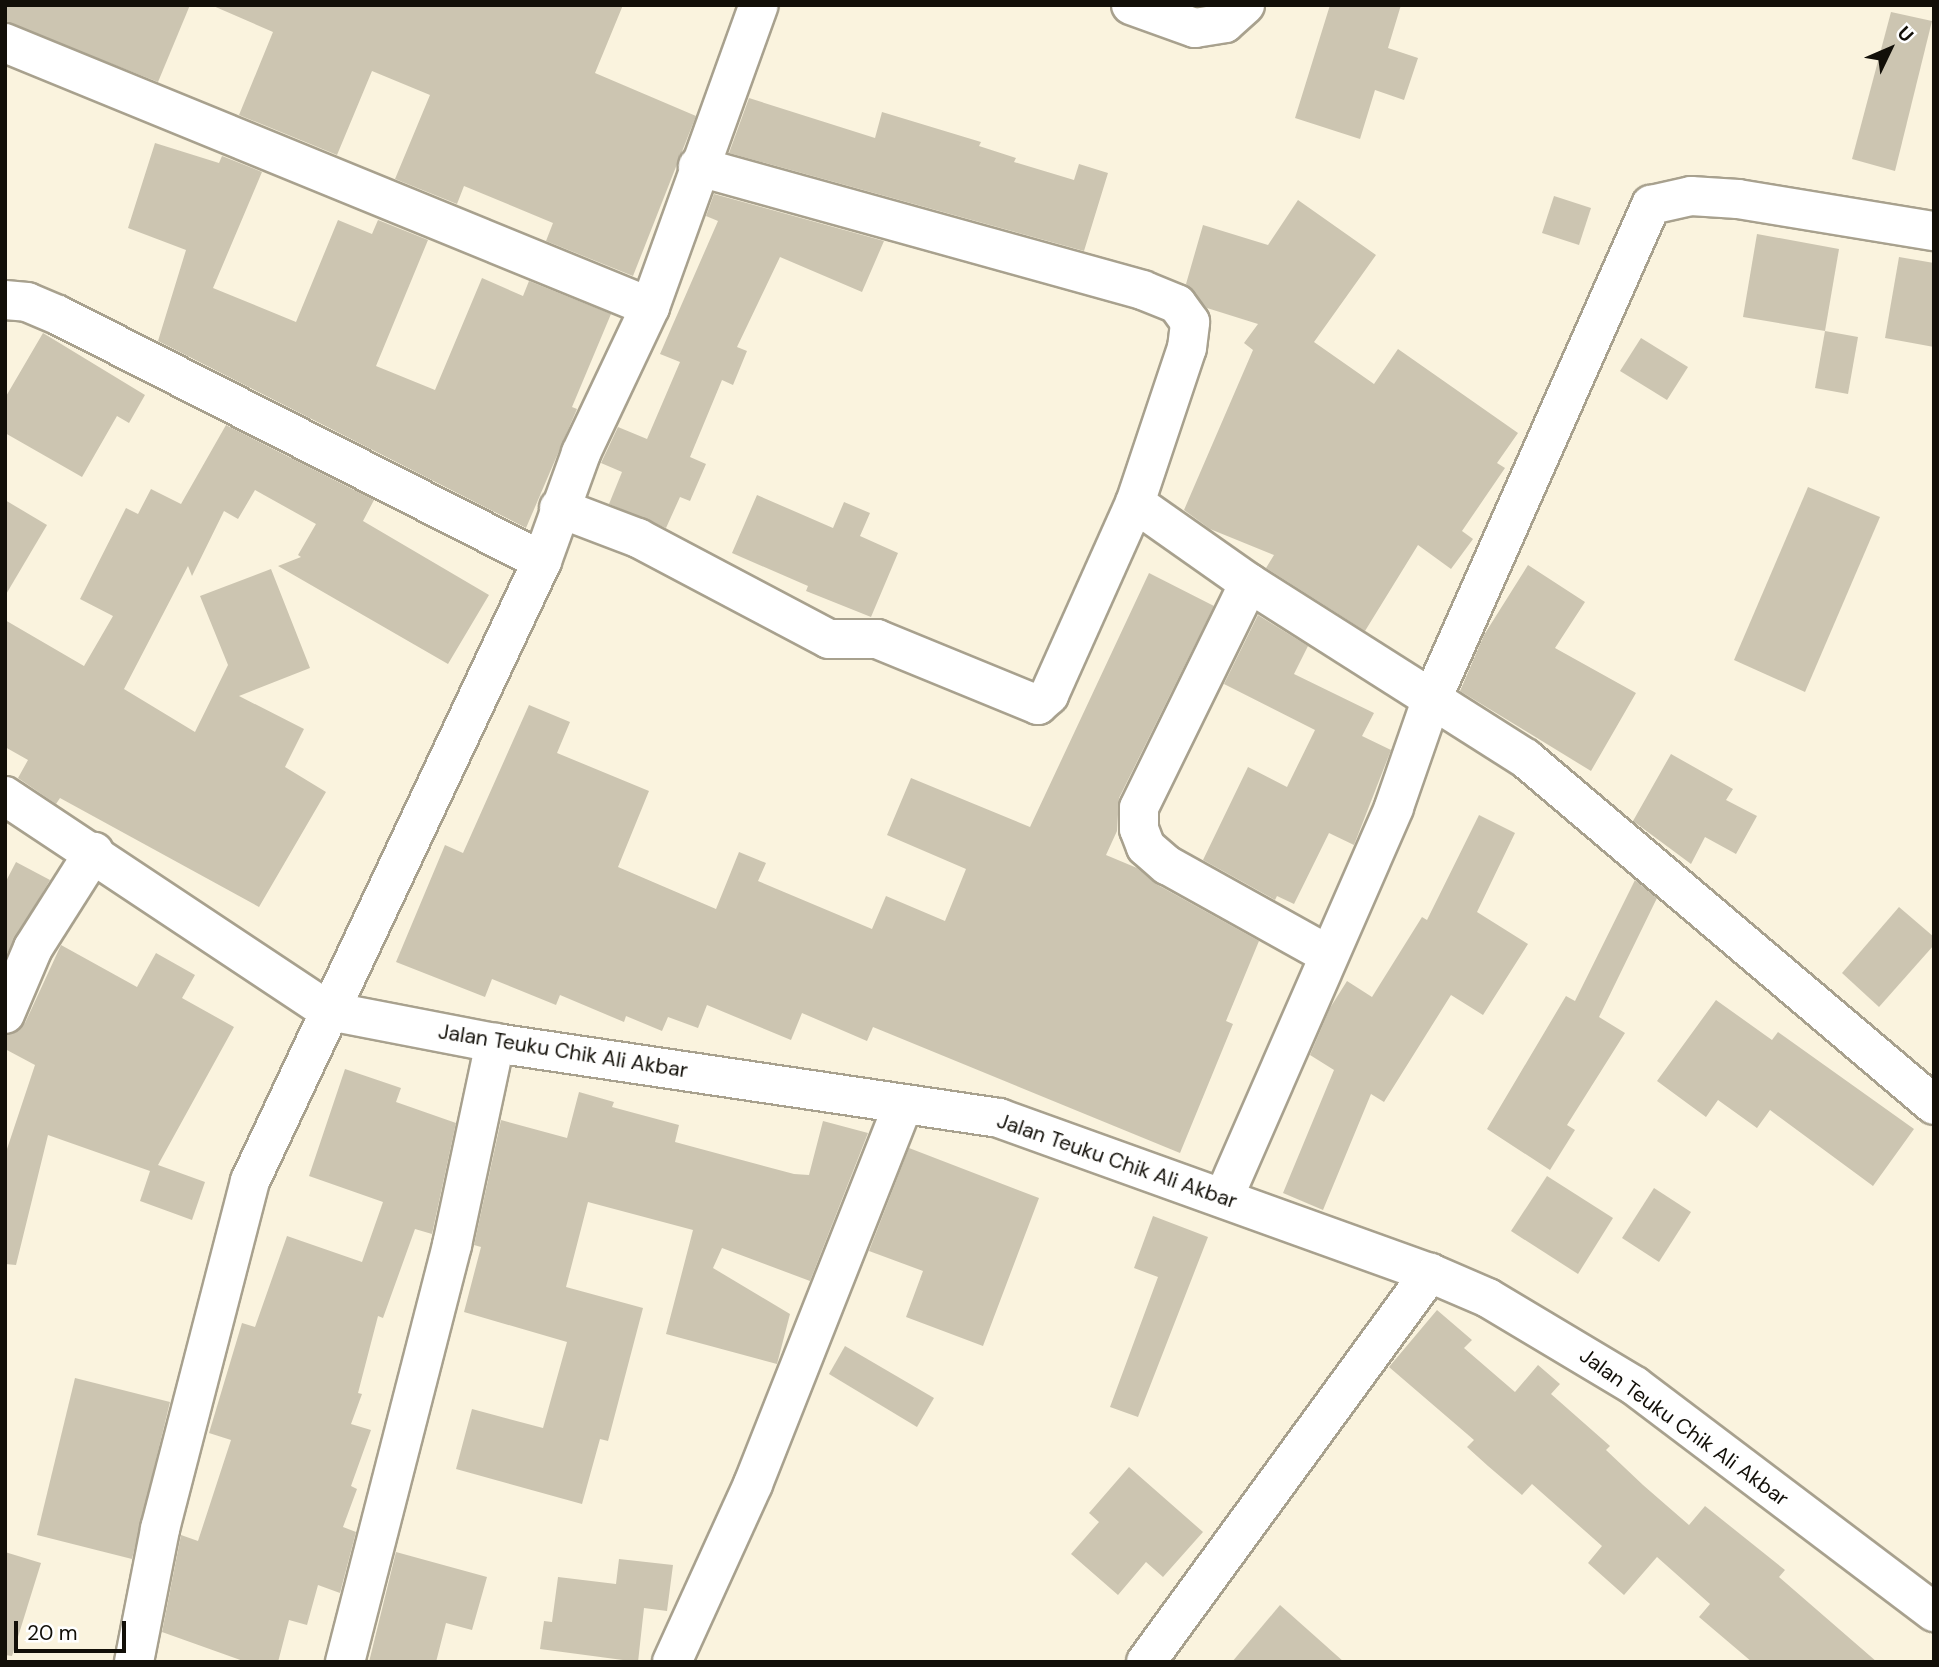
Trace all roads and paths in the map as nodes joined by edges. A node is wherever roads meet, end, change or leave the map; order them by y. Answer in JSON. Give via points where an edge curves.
{"nodes":[{"id":1,"x":760,"y":5,"type":"edge"},
{"id":2,"x":1131,"y":5,"type":"edge"},
{"id":3,"x":1245,"y":5,"type":"edge"},
{"id":4,"x":5,"y":43,"type":"edge"},
{"id":5,"x":698,"y":167,"type":"junction"},
{"id":6,"x":1934,"y":231,"type":"edge"},
{"id":7,"x":5,"y":300,"type":"edge"},
{"id":8,"x":650,"y":307,"type":"junction"},
{"id":9,"x":1135,"y":502,"type":"junction"},
{"id":10,"x":559,"y":508,"type":"junction"},
{"id":11,"x":542,"y":561,"type":"junction"},
{"id":12,"x":1249,"y":583,"type":"junction"},
{"id":13,"x":1431,"y":701,"type":"junction"},
{"id":14,"x":5,"y":796,"type":"edge"},
{"id":15,"x":94,"y":852,"type":"junction"},
{"id":16,"x":1327,"y":954,"type":"junction"},
{"id":17,"x":329,"y":1011,"type":"junction"},
{"id":18,"x":5,"y":1014,"type":"edge"},
{"id":19,"x":495,"y":1043,"type":"junction"},
{"id":20,"x":1934,"y":1105,"type":"edge"},
{"id":21,"x":902,"y":1107,"type":"junction"},
{"id":22,"x":1224,"y":1197,"type":"junction"},
{"id":23,"x":1430,"y":1273,"type":"junction"},
{"id":24,"x":1934,"y":1612,"type":"edge"},
{"id":25,"x":134,"y":1662,"type":"edge"},
{"id":26,"x":345,"y":1662,"type":"edge"},
{"id":27,"x":672,"y":1662,"type":"edge"},
{"id":28,"x":1146,"y":1662,"type":"edge"}],
"edges":[{"from":1,"to":5,"type":"street"},
{"from":2,"to":3,"type":"street","via":[[1195,28],[1225,23]]},
{"from":4,"to":8,"type":"street"},
{"from":5,"to":8,"type":"street"},
{"from":5,"to":9,"type":"street","via":[[1143,290],[1177,304],[1190,322],[1187,348]]},
{"from":6,"to":13,"type":"street","via":[[1738,199],[1691,196],[1651,205]]},
{"from":7,"to":11,"type":"street","via":[[27,302],[58,315]]},
{"from":8,"to":10,"type":"street"},
{"from":9,"to":10,"type":"street","via":[[1049,695],[1038,705],[877,639],[829,639],[638,538]]},
{"from":9,"to":12,"type":"street"},
{"from":10,"to":11,"type":"street"},
{"from":11,"to":17,"type":"street"},
{"from":12,"to":13,"type":"street"},
{"from":12,"to":16,"type":"street","via":[[1139,808],[1139,829],[1146,848],[1167,865]]},
{"from":13,"to":16,"type":"street","via":[[1394,807]]},
{"from":13,"to":20,"type":"street","via":[[1536,767]]},
{"from":14,"to":15,"type":"street","name":"Jalan Teuku Chik Ali Akbar"},
{"from":15,"to":17,"type":"street","name":"Jalan Teuku Chik Ali Akbar"},
{"from":15,"to":18,"type":"street","via":[[33,948]]},
{"from":16,"to":22,"type":"street"},
{"from":17,"to":19,"type":"street","name":"Jalan Teuku Chik Ali Akbar"},
{"from":17,"to":25,"type":"street","via":[[250,1181],[160,1529]]},
{"from":19,"to":21,"type":"street","name":"Jalan Teuku Chik Ali Akbar"},
{"from":19,"to":26,"type":"street","via":[[452,1245]]},
{"from":21,"to":22,"type":"street","name":"Jalan Teuku Chik Ali Akbar","via":[[999,1118]]},
{"from":21,"to":27,"type":"street","via":[[753,1484]]},
{"from":22,"to":23,"type":"street","name":"Jalan Teuku Chik Ali Akbar"},
{"from":23,"to":24,"type":"street","name":"Jalan Teuku Chik Ali Akbar","via":[[1488,1298],[1635,1386]]},
{"from":23,"to":28,"type":"street"}]}
